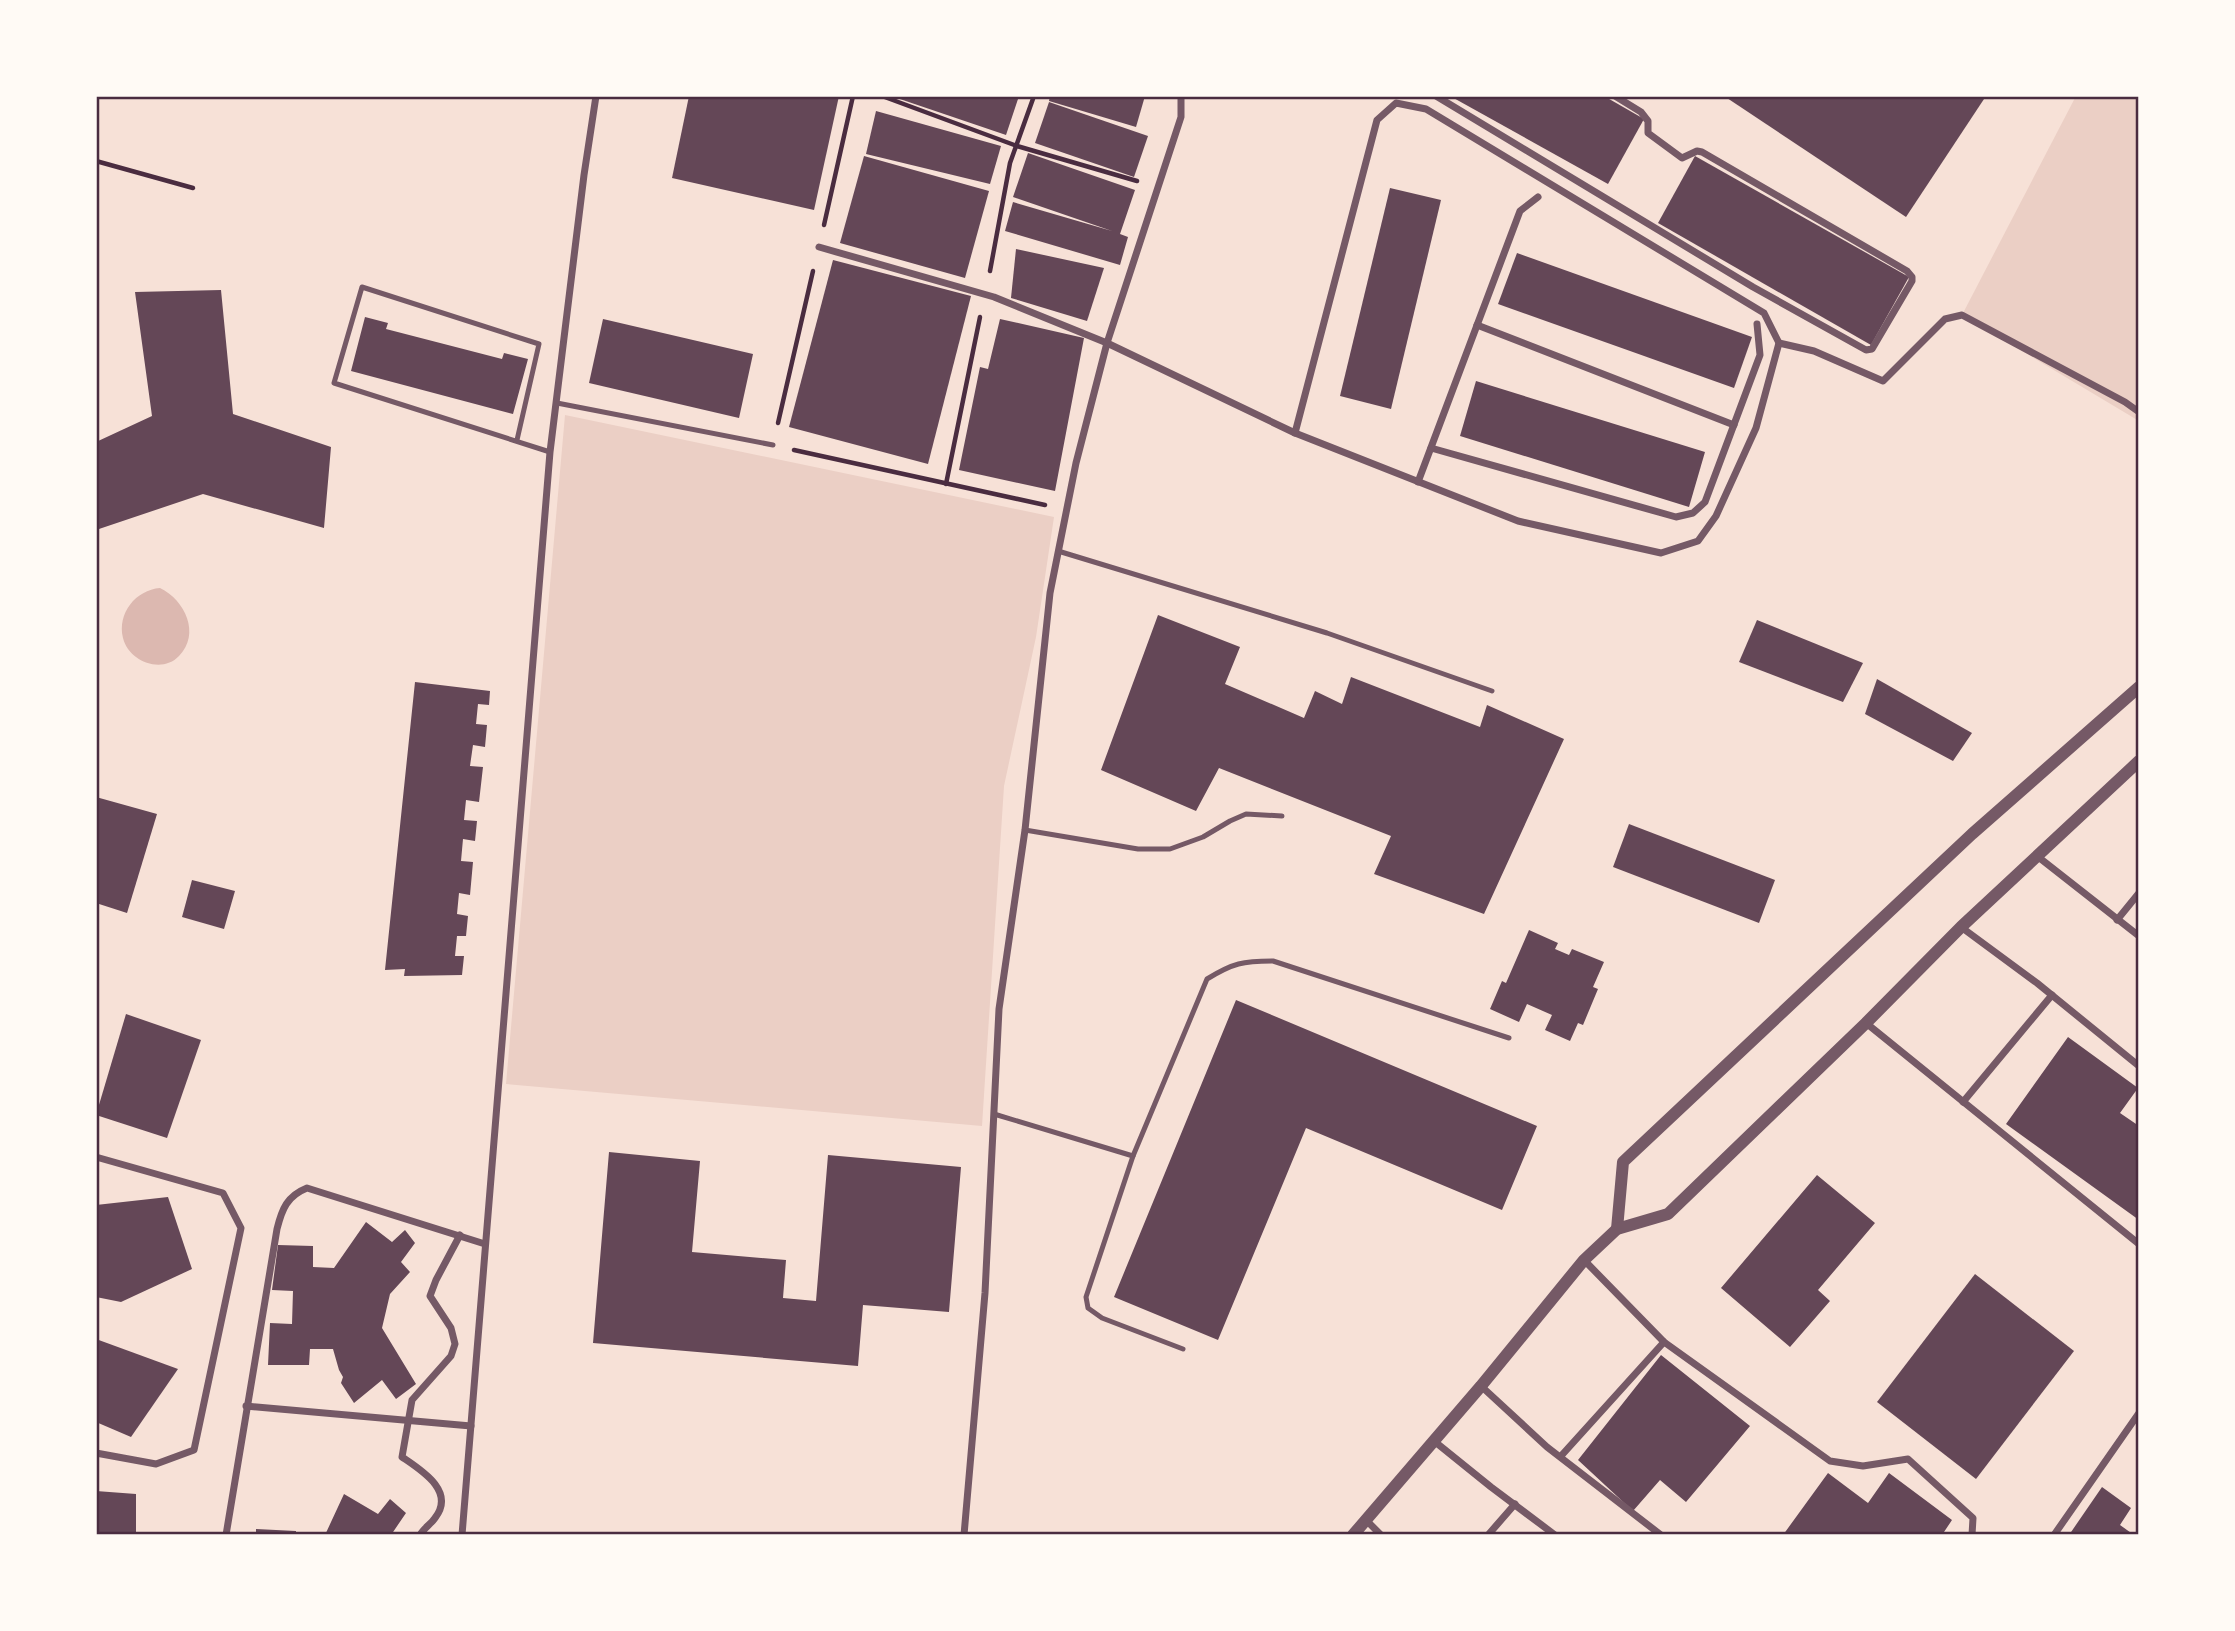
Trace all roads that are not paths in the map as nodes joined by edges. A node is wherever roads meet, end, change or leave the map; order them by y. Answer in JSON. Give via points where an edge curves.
{"nodes":[{"id":1,"x":596,"y":96,"type":"edge"},
{"id":2,"x":1181,"y":96,"type":"edge"},
{"id":3,"x":1436,"y":96,"type":"edge"},
{"id":4,"x":1615,"y":96,"type":"edge"},
{"id":5,"x":1503,"y":135,"type":"junction"},
{"id":6,"x":1494,"y":151,"type":"junction"},
{"id":7,"x":1538,"y":197,"type":"dead end"},
{"id":8,"x":819,"y":247,"type":"dead end"},
{"id":9,"x":1753,"y":287,"type":"junction"},
{"id":10,"x":1744,"y":302,"type":"junction"},
{"id":11,"x":1757,"y":324,"type":"dead end"},
{"id":12,"x":1477,"y":325,"type":"junction"},
{"id":13,"x":1107,"y":343,"type":"junction"},
{"id":14,"x":1779,"y":343,"type":"junction"},
{"id":15,"x":557,"y":403,"type":"junction"},
{"id":16,"x":2139,"y":412,"type":"edge"},
{"id":17,"x":1734,"y":425,"type":"junction"},
{"id":18,"x":1294,"y":433,"type":"junction"},
{"id":19,"x":517,"y":440,"type":"junction"},
{"id":20,"x":773,"y":445,"type":"road end"},
{"id":21,"x":1431,"y":448,"type":"junction"},
{"id":22,"x":550,"y":452,"type":"junction"},
{"id":23,"x":1418,"y":482,"type":"junction"},
{"id":24,"x":1058,"y":551,"type":"junction"},
{"id":25,"x":2139,"y":687,"type":"edge"},
{"id":26,"x":1492,"y":691,"type":"dead end"},
{"id":27,"x":2139,"y":761,"type":"edge"},
{"id":28,"x":1282,"y":816,"type":"dead end"},
{"id":29,"x":1025,"y":830,"type":"junction"},
{"id":30,"x":2037,"y":856,"type":"junction"},
{"id":31,"x":2139,"y":893,"type":"edge"},
{"id":32,"x":2117,"y":919,"type":"junction"},
{"id":33,"x":1961,"y":927,"type":"junction"},
{"id":34,"x":2139,"y":936,"type":"edge"},
{"id":35,"x":2052,"y":995,"type":"junction"},
{"id":36,"x":1866,"y":1023,"type":"junction"},
{"id":37,"x":1509,"y":1038,"type":"dead end"},
{"id":38,"x":2139,"y":1066,"type":"edge"},
{"id":39,"x":1963,"y":1102,"type":"junction"},
{"id":40,"x":994,"y":1114,"type":"junction"},
{"id":41,"x":1133,"y":1156,"type":"junction"},
{"id":42,"x":96,"y":1157,"type":"edge"},
{"id":43,"x":1617,"y":1229,"type":"junction"},
{"id":44,"x":460,"y":1235,"type":"junction"},
{"id":45,"x":485,"y":1244,"type":"junction"},
{"id":46,"x":2139,"y":1244,"type":"edge"},
{"id":47,"x":1584,"y":1260,"type":"junction"},
{"id":48,"x":1664,"y":1342,"type":"junction"},
{"id":49,"x":1183,"y":1349,"type":"dead end"},
{"id":50,"x":1481,"y":1386,"type":"junction"},
{"id":51,"x":246,"y":1406,"type":"junction"},
{"id":52,"x":2139,"y":1413,"type":"edge"},
{"id":53,"x":408,"y":1421,"type":"junction"},
{"id":54,"x":471,"y":1426,"type":"junction"},
{"id":55,"x":1434,"y":1441,"type":"junction"},
{"id":56,"x":96,"y":1452,"type":"edge"},
{"id":57,"x":1561,"y":1456,"type":"junction"},
{"id":58,"x":1515,"y":1504,"type":"junction"},
{"id":59,"x":1366,"y":1520,"type":"junction"},
{"id":60,"x":226,"y":1535,"type":"edge"},
{"id":61,"x":420,"y":1535,"type":"edge"},
{"id":62,"x":462,"y":1535,"type":"edge"},
{"id":63,"x":964,"y":1535,"type":"edge"},
{"id":64,"x":1353,"y":1535,"type":"edge"},
{"id":65,"x":1381,"y":1535,"type":"edge"},
{"id":66,"x":1488,"y":1535,"type":"edge"},
{"id":67,"x":1555,"y":1535,"type":"edge"},
{"id":68,"x":1661,"y":1535,"type":"edge"},
{"id":69,"x":1972,"y":1535,"type":"edge"},
{"id":70,"x":2054,"y":1535,"type":"edge"}],
"edges":[{"from":1,"to":15,"type":"street"},
{"from":2,"to":13,"type":"street","via":[[1181,117]]},
{"from":3,"to":5,"type":"street"},
{"from":4,"to":9,"type":"street","via":[[1641,111],[1648,121],[1648,133],[1682,158],[1702,152],[1912,276],[1877,344],[1866,350]]},
{"from":5,"to":6,"type":"street"},
{"from":5,"to":9,"type":"street"},
{"from":6,"to":10,"type":"street"},
{"from":6,"to":18,"type":"street","via":[[1426,109],[1396,103],[1377,120]]},
{"from":7,"to":12,"type":"street","via":[[1520,211]]},
{"from":8,"to":13,"type":"street","via":[[994,297]]},
{"from":9,"to":10,"type":"street"},
{"from":10,"to":14,"type":"street","via":[[1764,313]]},
{"from":11,"to":17,"type":"street","via":[[1760,355]]},
{"from":12,"to":17,"type":"street"},
{"from":12,"to":21,"type":"street"},
{"from":13,"to":18,"type":"street"},
{"from":13,"to":24,"type":"street"},
{"from":14,"to":16,"type":"street","via":[[1814,351],[1883,381],[1945,319],[1962,315]]},
{"from":14,"to":23,"type":"street","via":[[1756,428],[1716,516],[1698,541],[1661,553],[1518,521]]},
{"from":15,"to":20,"type":"lane"},
{"from":15,"to":22,"type":"street"},
{"from":17,"to":21,"type":"street","via":[[1705,502],[1693,513],[1676,517]]},
{"from":18,"to":23,"type":"street"},
{"from":19,"to":19,"type":"lane","via":[[334,383],[362,286],[539,344]]},
{"from":19,"to":22,"type":"lane"},
{"from":21,"to":23,"type":"street"},
{"from":22,"to":45,"type":"street"},
{"from":24,"to":26,"type":"lane","via":[[1327,633]]},
{"from":24,"to":29,"type":"street"},
{"from":25,"to":43,"type":"street","via":[[1972,834],[1623,1162]]},
{"from":27,"to":30,"type":"street"},
{"from":28,"to":29,"type":"lane","via":[[1246,814],[1170,849],[1138,849]]},
{"from":29,"to":40,"type":"street","via":[[999,1009]]},
{"from":30,"to":32,"type":"street"},
{"from":30,"to":33,"type":"street"},
{"from":31,"to":32,"type":"street"},
{"from":32,"to":34,"type":"street"},
{"from":33,"to":35,"type":"street"},
{"from":33,"to":36,"type":"street"},
{"from":35,"to":38,"type":"street"},
{"from":35,"to":39,"type":"street"},
{"from":36,"to":39,"type":"street"},
{"from":36,"to":43,"type":"street","via":[[1668,1213]]},
{"from":37,"to":41,"type":"lane","via":[[1273,961],[1227,967],[1207,979]]},
{"from":39,"to":46,"type":"street"},
{"from":40,"to":41,"type":"lane"},
{"from":40,"to":63,"type":"street","via":[[985,1293]]},
{"from":41,"to":49,"type":"lane","via":[[1086,1297],[1088,1308],[1102,1318]]},
{"from":42,"to":56,"type":"street","via":[[223,1193],[241,1228],[194,1450],[156,1464]]},
{"from":43,"to":47,"type":"street"},
{"from":44,"to":45,"type":"street"},
{"from":44,"to":51,"type":"street","via":[[307,1188],[294,1193],[277,1229]]},
{"from":44,"to":53,"type":"street","via":[[430,1296],[451,1328],[455,1343],[451,1356],[412,1400]]},
{"from":45,"to":54,"type":"street"},
{"from":47,"to":48,"type":"street"},
{"from":47,"to":50,"type":"street"},
{"from":48,"to":57,"type":"street"},
{"from":48,"to":69,"type":"street","via":[[1830,1461],[1863,1466],[1908,1459],[1973,1518]]},
{"from":50,"to":55,"type":"street"},
{"from":50,"to":57,"type":"street"},
{"from":51,"to":53,"type":"street"},
{"from":51,"to":60,"type":"street"},
{"from":52,"to":70,"type":"street"},
{"from":53,"to":54,"type":"street"},
{"from":53,"to":61,"type":"street","via":[[402,1457],[440,1489],[442,1506]]},
{"from":54,"to":62,"type":"street"},
{"from":55,"to":58,"type":"street"},
{"from":55,"to":59,"type":"street"},
{"from":57,"to":68,"type":"street"},
{"from":58,"to":66,"type":"street"},
{"from":58,"to":67,"type":"street"},
{"from":59,"to":64,"type":"street"},
{"from":59,"to":65,"type":"street"}]}
